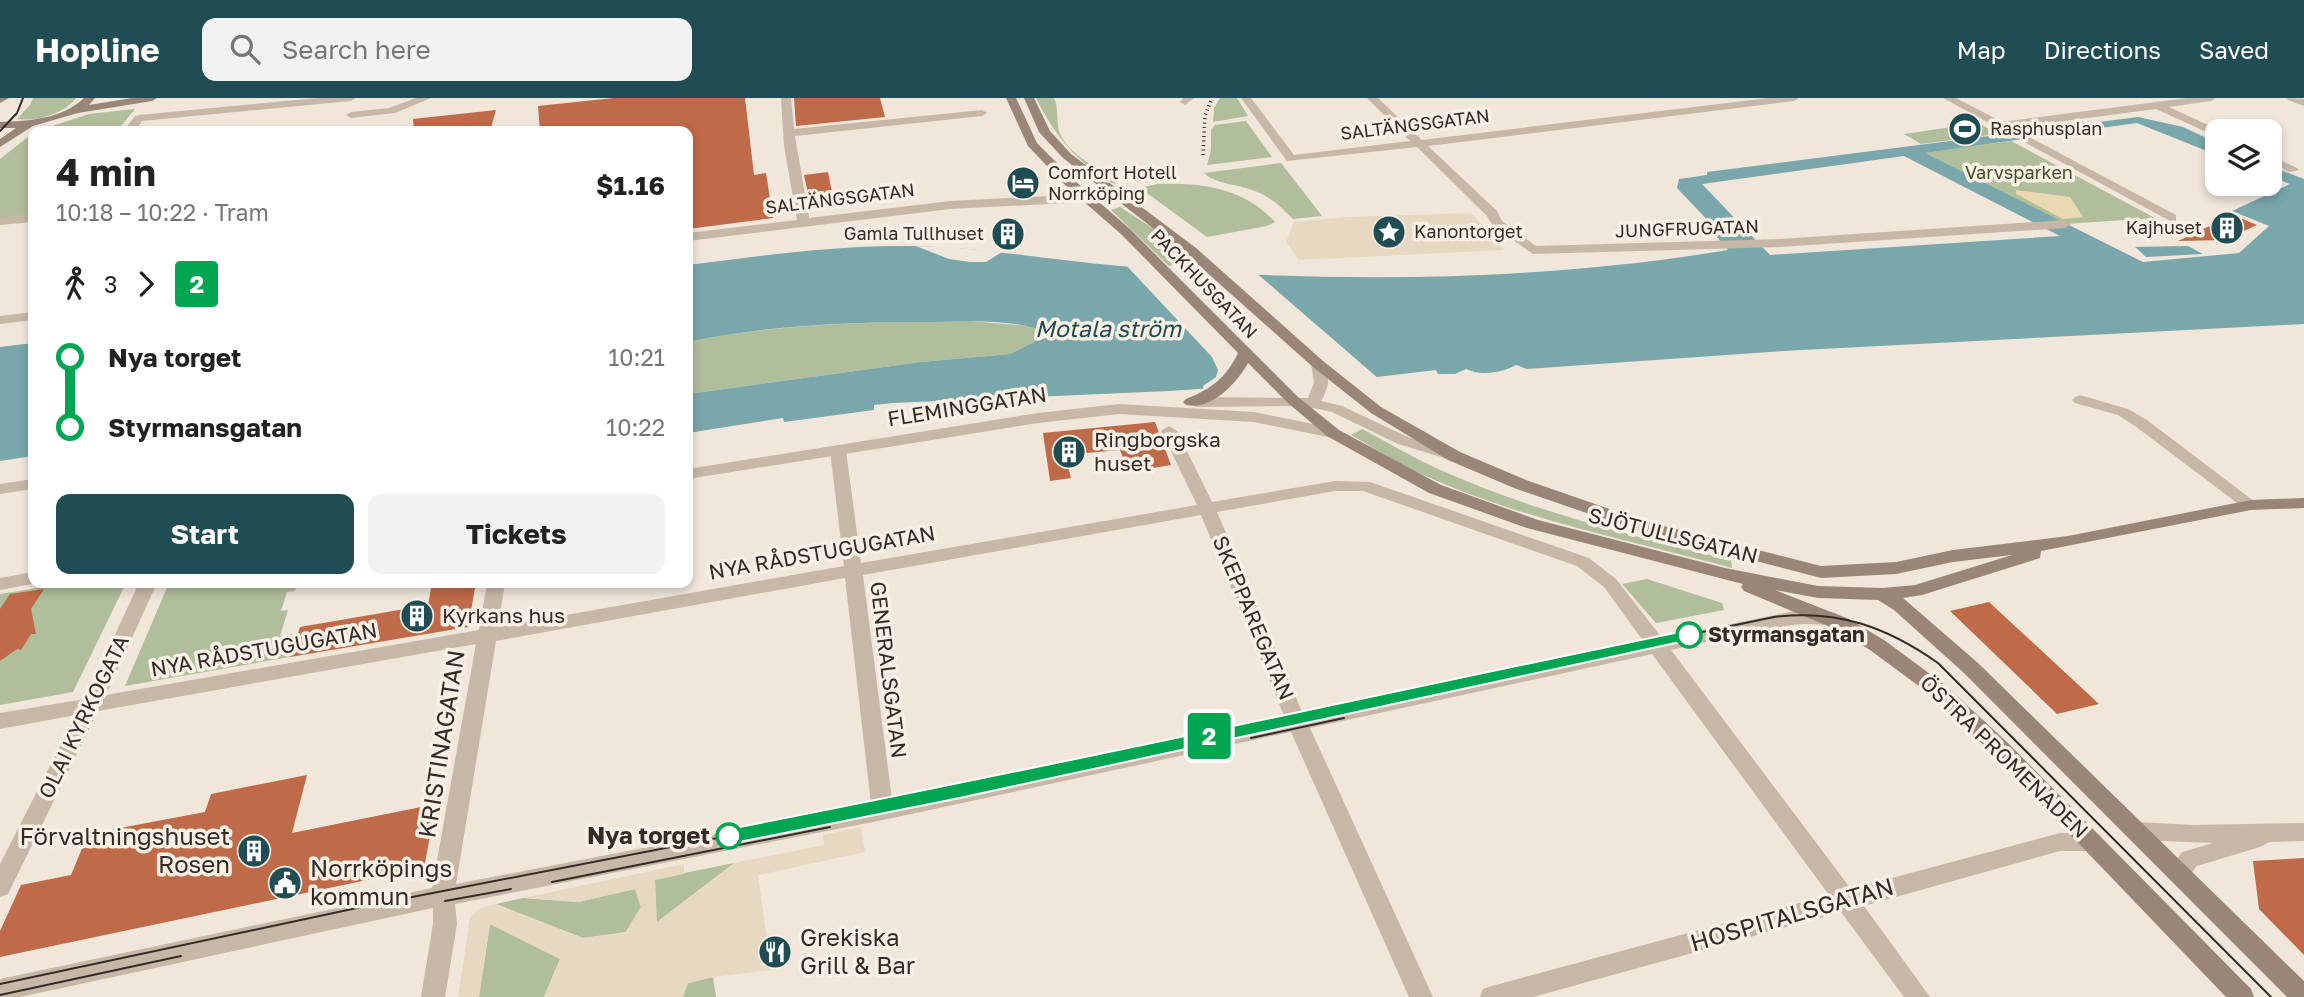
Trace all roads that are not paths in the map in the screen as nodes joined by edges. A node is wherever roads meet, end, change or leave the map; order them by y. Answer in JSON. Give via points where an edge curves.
{"nodes":[{"id":1,"x":90,"y":98,"type":"edge"},
{"id":2,"x":152,"y":98,"type":"edge"},
{"id":3,"x":351,"y":98,"type":"edge"},
{"id":4,"x":360,"y":98,"type":"edge"},
{"id":5,"x":426,"y":98,"type":"edge"},
{"id":6,"x":786,"y":98,"type":"edge"},
{"id":7,"x":1011,"y":98,"type":"edge"},
{"id":8,"x":1028,"y":98,"type":"edge"},
{"id":9,"x":1246,"y":98,"type":"edge"},
{"id":10,"x":1372,"y":98,"type":"edge"},
{"id":11,"x":1706,"y":98,"type":"edge"},
{"id":12,"x":1794,"y":98,"type":"edge"},
{"id":13,"x":1948,"y":98,"type":"edge"},
{"id":14,"x":2143,"y":98,"type":"edge"},
{"id":15,"x":2211,"y":98,"type":"edge"},
{"id":16,"x":2292,"y":98,"type":"edge"},
{"id":17,"x":2304,"y":103,"type":"edge"},
{"id":18,"x":2158,"y":105,"type":"junction"},
{"id":19,"x":1719,"y":107,"type":"junction"},
{"id":20,"x":70,"y":112,"type":"junction"},
{"id":21,"x":982,"y":113,"type":"dead end"},
{"id":22,"x":32,"y":123,"type":"junction"},
{"id":23,"x":0,"y":125,"type":"edge"},
{"id":24,"x":133,"y":126,"type":"edge"},
{"id":25,"x":2205,"y":127,"type":"edge"},
{"id":26,"x":2004,"y":128,"type":"junction"},
{"id":27,"x":790,"y":134,"type":"junction"},
{"id":28,"x":0,"y":144,"type":"edge"},
{"id":29,"x":1420,"y":144,"type":"junction"},
{"id":30,"x":2282,"y":164,"type":"edge"},
{"id":31,"x":2293,"y":170,"type":"dead end"},
{"id":32,"x":1070,"y":183,"type":"junction"},
{"id":33,"x":1087,"y":198,"type":"junction"},
{"id":34,"x":1039,"y":200,"type":"junction"},
{"id":35,"x":28,"y":218,"type":"edge"},
{"id":36,"x":2172,"y":218,"type":"dead end"},
{"id":37,"x":0,"y":221,"type":"edge"},
{"id":38,"x":804,"y":223,"type":"junction"},
{"id":39,"x":2065,"y":224,"type":"dead end"},
{"id":40,"x":693,"y":236,"type":"edge"},
{"id":41,"x":28,"y":317,"type":"edge"},
{"id":42,"x":6,"y":319,"type":"edge"},
{"id":43,"x":1245,"y":354,"type":"junction"},
{"id":44,"x":1318,"y":364,"type":"junction"},
{"id":45,"x":2080,"y":400,"type":"dead end"},
{"id":46,"x":1191,"y":402,"type":"junction"},
{"id":47,"x":1303,"y":404,"type":"junction"},
{"id":48,"x":1119,"y":409,"type":"junction"},
{"id":49,"x":1254,"y":417,"type":"junction"},
{"id":50,"x":1168,"y":431,"type":"dead end"},
{"id":51,"x":1334,"y":433,"type":"junction"},
{"id":52,"x":838,"y":451,"type":"junction"},
{"id":53,"x":1454,"y":457,"type":"junction"},
{"id":54,"x":693,"y":473,"type":"edge"},
{"id":55,"x":28,"y":485,"type":"edge"},
{"id":56,"x":0,"y":489,"type":"edge"},
{"id":57,"x":2304,"y":503,"type":"edge"},
{"id":58,"x":2251,"y":505,"type":"junction"},
{"id":59,"x":1207,"y":509,"type":"junction"},
{"id":60,"x":2067,"y":542,"type":"junction"},
{"id":61,"x":852,"y":571,"type":"junction"},
{"id":62,"x":1821,"y":572,"type":"junction"},
{"id":63,"x":1725,"y":573,"type":"junction"},
{"id":64,"x":28,"y":579,"type":"edge"},
{"id":65,"x":0,"y":584,"type":"edge"},
{"id":66,"x":146,"y":588,"type":"edge"},
{"id":67,"x":495,"y":588,"type":"edge"},
{"id":68,"x":1882,"y":594,"type":"junction"},
{"id":69,"x":1829,"y":618,"type":"junction"},
{"id":70,"x":487,"y":633,"type":"junction"},
{"id":71,"x":1656,"y":646,"type":"junction"},
{"id":72,"x":92,"y":704,"type":"junction"},
{"id":73,"x":0,"y":721,"type":"edge"},
{"id":74,"x":1297,"y":722,"type":"junction"},
{"id":75,"x":883,"y":811,"type":"junction"},
{"id":76,"x":2136,"y":831,"type":"junction"},
{"id":77,"x":2304,"y":832,"type":"edge"},
{"id":78,"x":2274,"y":834,"type":"junction"},
{"id":79,"x":2092,"y":842,"type":"junction"},
{"id":80,"x":2178,"y":873,"type":"junction"},
{"id":81,"x":0,"y":887,"type":"edge"},
{"id":82,"x":443,"y":896,"type":"junction"},
{"id":83,"x":1844,"y":899,"type":"junction"},
{"id":84,"x":0,"y":990,"type":"edge"},
{"id":85,"x":433,"y":997,"type":"edge"},
{"id":86,"x":1421,"y":997,"type":"edge"},
{"id":87,"x":1492,"y":997,"type":"edge"},
{"id":88,"x":1918,"y":997,"type":"edge"},
{"id":89,"x":2242,"y":997,"type":"edge"},
{"id":90,"x":2304,"y":997,"type":"edge"}],
"edges":[{"from":1,"to":20,"type":"main road"},
{"from":2,"to":20,"type":"main road"},
{"from":3,"to":24,"type":"street","via":[[139,118]]},
{"from":4,"to":5,"type":"street","via":[[349,119]]},
{"from":6,"to":27,"type":"street"},
{"from":7,"to":32,"type":"main road","name":"PACKHUSGATAN","via":[[1032,144]]},
{"from":8,"to":44,"type":"main road","name":"PACKHUSGATAN","via":[[1045,132],[1067,156],[1213,269]]},
{"from":9,"to":29,"type":"street","name":"SALTÄNGSGATAN","via":[[1291,159]]},
{"from":10,"to":29,"type":"street","name":"JUNGFRUGATAN"},
{"from":11,"to":19,"type":"street"},
{"from":12,"to":19,"type":"street","name":"SALTÄNGSGATAN"},
{"from":13,"to":26,"type":"street"},
{"from":14,"to":18,"type":"street"},
{"from":15,"to":18,"type":"street"},
{"from":16,"to":17,"type":"street"},
{"from":18,"to":25,"type":"street"},
{"from":18,"to":26,"type":"street"},
{"from":19,"to":29,"type":"street","name":"SALTÄNGSGATAN"},
{"from":20,"to":22,"type":"main road"},
{"from":21,"to":27,"type":"street"},
{"from":22,"to":23,"type":"main road"},
{"from":22,"to":28,"type":"main road"},
{"from":26,"to":36,"type":"street"},
{"from":27,"to":38,"type":"street"},
{"from":29,"to":39,"type":"street","name":"JUNGFRUGATAN","via":[[1497,223],[1533,250],[1724,245]]},
{"from":30,"to":31,"type":"street"},
{"from":32,"to":33,"type":"main road","name":"PACKHUSGATAN"},
{"from":32,"to":34,"type":"street","name":"SALTÄNGSGATAN"},
{"from":33,"to":34,"type":"street","name":"SALTÄNGSGATAN"},
{"from":33,"to":43,"type":"main road","name":"PACKHUSGATAN"},
{"from":34,"to":38,"type":"street","name":"SALTÄNGSGATAN","via":[[950,205]]},
{"from":35,"to":37,"type":"street"},
{"from":38,"to":40,"type":"street","name":"SALTÄNGSGATAN"},
{"from":41,"to":42,"type":"street"},
{"from":43,"to":46,"type":"main road","via":[[1237,374],[1221,390]]},
{"from":43,"to":47,"type":"main road","name":"PACKHUSGATAN"},
{"from":44,"to":47,"type":"street","via":[[1320,393]]},
{"from":44,"to":53,"type":"main road","name":"SJÖTULLSGATAN","via":[[1376,410]]},
{"from":45,"to":58,"type":"street","via":[[2123,412],[2141,423]]},
{"from":46,"to":47,"type":"street","name":"SJÖTULLSGATAN"},
{"from":46,"to":48,"type":"street","name":"SJÖTULLSGATAN"},
{"from":47,"to":49,"type":"street","name":"FLEMINGGATAN","via":[[1282,415]]},
{"from":47,"to":51,"type":"main road","name":"SJÖTULLSGATAN"},
{"from":47,"to":53,"type":"street","name":"SJÖTULLSGATAN","via":[[1337,409],[1404,441]]},
{"from":48,"to":49,"type":"street","name":"FLEMINGGATAN"},
{"from":48,"to":52,"type":"street","name":"FLEMINGGATAN"},
{"from":49,"to":51,"type":"street","name":"FLEMINGGATAN"},
{"from":50,"to":59,"type":"street","name":"SKEPPAREGATAN"},
{"from":51,"to":63,"type":"main road","name":"SJÖTULLSGATAN","via":[[1435,489],[1501,514]]},
{"from":52,"to":54,"type":"street","name":"FLEMINGGATAN"},
{"from":52,"to":61,"type":"street","name":"GENERALSGATAN"},
{"from":53,"to":62,"type":"main road","name":"SJÖTULLSGATAN","via":[[1639,524]]},
{"from":55,"to":56,"type":"street"},
{"from":57,"to":58,"type":"main road","name":"SJÖTULLSGATAN"},
{"from":58,"to":60,"type":"main road","name":"SJÖTULLSGATAN"},
{"from":59,"to":61,"type":"street","name":"NYA RÅDSTUGUGATAN"},
{"from":59,"to":71,"type":"street","name":"NYA RÅDSTUGUGATAN","via":[[1335,485],[1363,486],[1583,562],[1610,583]]},
{"from":59,"to":74,"type":"street","name":"SKEPPAREGATAN"},
{"from":60,"to":62,"type":"main road","name":"SJÖTULLSGATAN","via":[[1896,568]]},
{"from":60,"to":68,"type":"main road","name":"SJÖTULLSGATAN","via":[[1934,587]]},
{"from":61,"to":70,"type":"street","name":"NYA RÅDSTUGUGATAN"},
{"from":61,"to":75,"type":"street","name":"GENERALSGATAN"},
{"from":62,"to":68,"type":"main road","name":"ÖSTRA PROMENADEN"},
{"from":63,"to":68,"type":"main road","name":"SJÖTULLSGATAN","via":[[1818,592]]},
{"from":63,"to":69,"type":"main road","name":"ÖSTRA PROMENADEN"},
{"from":64,"to":65,"type":"street"},
{"from":66,"to":72,"type":"street","name":"OLAI KYRKOGATA"},
{"from":67,"to":70,"type":"street","name":"KRISTINAGATAN"},
{"from":68,"to":76,"type":"main road","name":"ÖSTRA PROMENADEN","via":[[1971,668]]},
{"from":69,"to":71,"type":"street","via":[[1799,617]]},
{"from":69,"to":79,"type":"main road","name":"ÖSTRA PROMENADEN","via":[[1877,645],[1938,690]]},
{"from":70,"to":72,"type":"street","name":"NYA RÅDSTUGUGATAN"},
{"from":70,"to":82,"type":"street","name":"KRISTINAGATAN"},
{"from":71,"to":74,"type":"street"},
{"from":71,"to":83,"type":"street"},
{"from":72,"to":73,"type":"street","name":"NYA RÅDSTUGUGATAN"},
{"from":72,"to":81,"type":"street","name":"OLAI KYRKOGATA"},
{"from":74,"to":75,"type":"street"},
{"from":74,"to":86,"type":"street","name":"SKEPPAREGATAN"},
{"from":75,"to":82,"type":"street"},
{"from":76,"to":78,"type":"street"},
{"from":76,"to":80,"type":"main road","name":"ÖSTRA PROMENADEN"},
{"from":77,"to":78,"type":"street"},
{"from":78,"to":80,"type":"street","via":[[2190,859]]},
{"from":79,"to":83,"type":"street","name":"HOSPITALSGATAN","via":[[2060,842]]},
{"from":79,"to":89,"type":"main road","name":"ÖSTRA PROMENADEN"},
{"from":80,"to":90,"type":"main road","name":"ÖSTRA PROMENADEN"},
{"from":82,"to":84,"type":"street"},
{"from":82,"to":85,"type":"street","name":"KRISTINAGATAN","via":[[445,924]]},
{"from":83,"to":87,"type":"street","name":"HOSPITALSGATAN"},
{"from":83,"to":88,"type":"street"}]}
